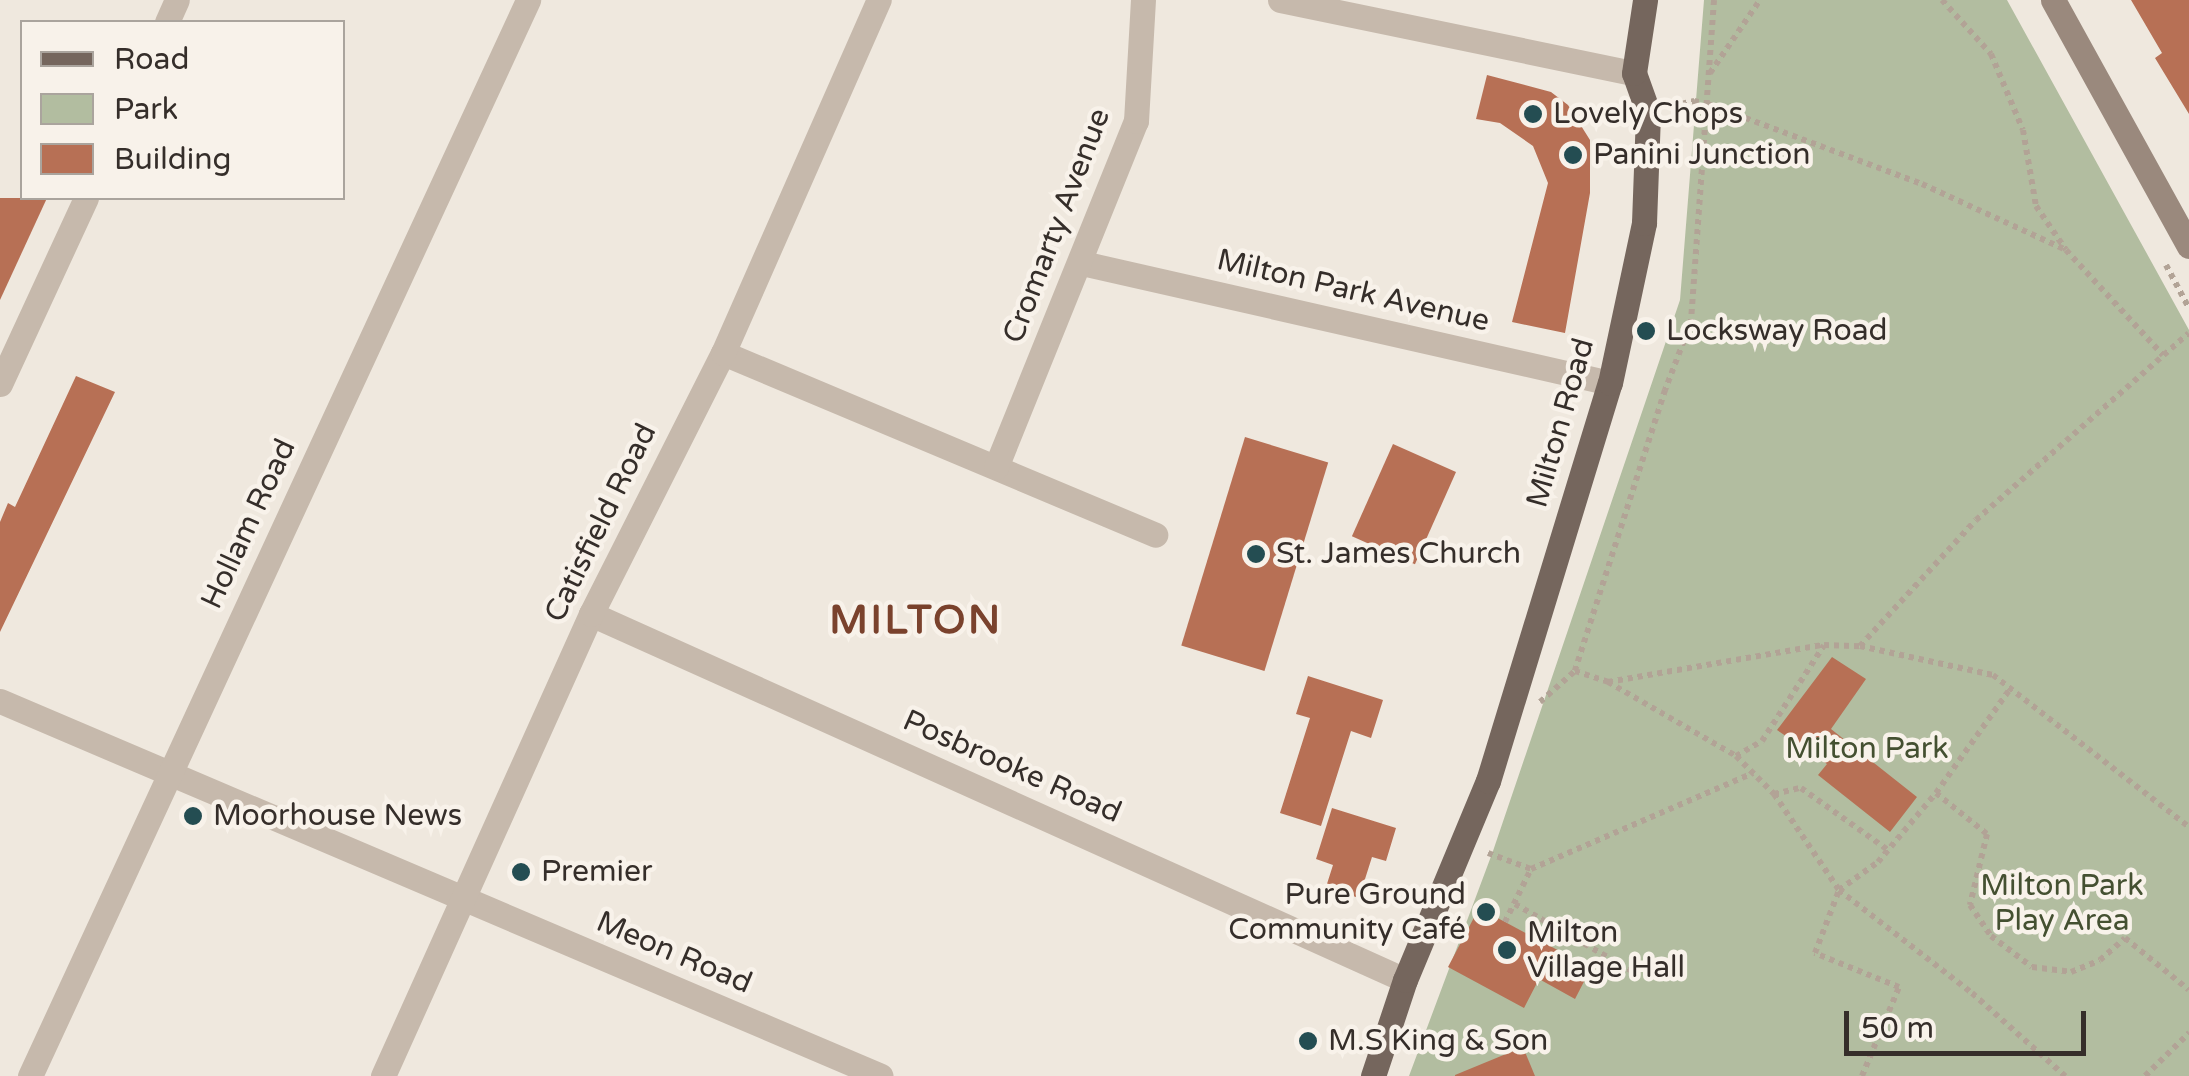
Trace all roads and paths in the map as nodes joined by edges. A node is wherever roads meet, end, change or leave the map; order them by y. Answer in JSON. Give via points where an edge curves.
{"nodes":[{"id":1,"x":528,"y":0,"type":"edge"},
{"id":2,"x":879,"y":0,"type":"edge"},
{"id":3,"x":1143,"y":0,"type":"edge"},
{"id":4,"x":1282,"y":0,"type":"edge"},
{"id":5,"x":1645,"y":0,"type":"edge"},
{"id":6,"x":1714,"y":0,"type":"edge"},
{"id":7,"x":1760,"y":0,"type":"edge"},
{"id":8,"x":1942,"y":0,"type":"edge"},
{"id":9,"x":2053,"y":0,"type":"edge"},
{"id":10,"x":1634,"y":73,"type":"junction"},
{"id":11,"x":1710,"y":73,"type":"junction"},
{"id":12,"x":1708,"y":104,"type":"junction"},
{"id":13,"x":1648,"y":112,"type":"junction"},
{"id":14,"x":85,"y":200,"type":"edge"},
{"id":15,"x":2189,"y":246,"type":"edge"},
{"id":16,"x":2066,"y":250,"type":"junction"},
{"id":17,"x":1082,"y":263,"type":"junction"},
{"id":18,"x":2189,"y":333,"type":"edge"},
{"id":19,"x":723,"y":352,"type":"junction"},
{"id":20,"x":2163,"y":355,"type":"junction"},
{"id":21,"x":1610,"y":383,"type":"junction"},
{"id":22,"x":0,"y":384,"type":"edge"},
{"id":23,"x":996,"y":467,"type":"junction"},
{"id":24,"x":1155,"y":535,"type":"dead end"},
{"id":25,"x":591,"y":614,"type":"junction"},
{"id":26,"x":1824,"y":645,"type":"junction"},
{"id":27,"x":1860,"y":646,"type":"junction"},
{"id":28,"x":1608,"y":682,"type":"junction"},
{"id":29,"x":2010,"y":689,"type":"junction"},
{"id":30,"x":0,"y":702,"type":"edge"},
{"id":31,"x":1736,"y":756,"type":"junction"},
{"id":32,"x":169,"y":773,"type":"junction"},
{"id":33,"x":1753,"y":773,"type":"junction"},
{"id":34,"x":1936,"y":793,"type":"junction"},
{"id":35,"x":1774,"y":794,"type":"junction"},
{"id":36,"x":2189,"y":826,"type":"edge"},
{"id":37,"x":1888,"y":850,"type":"junction"},
{"id":38,"x":1453,"y":865,"type":"junction"},
{"id":39,"x":1531,"y":869,"type":"junction"},
{"id":40,"x":1839,"y":890,"type":"junction"},
{"id":41,"x":463,"y":898,"type":"junction"},
{"id":42,"x":1515,"y":904,"type":"junction"},
{"id":43,"x":1505,"y":922,"type":"dead end"},
{"id":44,"x":1640,"y":975,"type":"dead end"},
{"id":45,"x":1405,"y":980,"type":"junction"},
{"id":46,"x":2189,"y":990,"type":"edge"},
{"id":47,"x":2189,"y":1033,"type":"edge"},
{"id":48,"x":30,"y":1076,"type":"edge"},
{"id":49,"x":383,"y":1076,"type":"edge"},
{"id":50,"x":881,"y":1076,"type":"edge"},
{"id":51,"x":1373,"y":1076,"type":"edge"},
{"id":52,"x":1862,"y":1076,"type":"edge"},
{"id":53,"x":2065,"y":1076,"type":"edge"},
{"id":54,"x":2145,"y":1076,"type":"edge"}],
"edges":[{"from":1,"to":32,"type":"street","name":"Hollam Road"},
{"from":2,"to":19,"type":"street","name":"Catisfield Road"},
{"from":3,"to":17,"type":"street","name":"Cromarty Avenue","via":[[1136,121]]},
{"from":4,"to":10,"type":"street"},
{"from":5,"to":10,"type":"main road","name":"Milton Road"},
{"from":6,"to":11,"type":"path"},
{"from":7,"to":11,"type":"path"},
{"from":8,"to":16,"type":"path","via":[[1991,54],[2023,130],[2036,206]]},
{"from":9,"to":15,"type":"main road"},
{"from":10,"to":13,"type":"main road","name":"Milton Road"},
{"from":11,"to":12,"type":"path"},
{"from":12,"to":13,"type":"path"},
{"from":12,"to":16,"type":"path","via":[[1922,184]]},
{"from":12,"to":28,"type":"path","via":[[1692,322],[1575,672]]},
{"from":13,"to":21,"type":"main road","name":"Milton Road","via":[[1644,223]]},
{"from":14,"to":22,"type":"street"},
{"from":16,"to":20,"type":"path"},
{"from":17,"to":21,"type":"street","name":"Milton Park Avenue"},
{"from":17,"to":23,"type":"street","name":"Cromarty Avenue"},
{"from":18,"to":20,"type":"path"},
{"from":19,"to":23,"type":"street"},
{"from":19,"to":25,"type":"street","name":"Catisfield Road"},
{"from":20,"to":27,"type":"path","via":[[1976,520]]},
{"from":21,"to":38,"type":"main road","name":"Milton Road","via":[[1488,781]]},
{"from":23,"to":24,"type":"street"},
{"from":25,"to":41,"type":"street","name":"Catisfield Road"},
{"from":25,"to":45,"type":"street","name":"Posbrooke Road"},
{"from":26,"to":27,"type":"path"},
{"from":26,"to":28,"type":"path"},
{"from":26,"to":31,"type":"path","via":[[1762,741]]},
{"from":27,"to":29,"type":"path","via":[[1993,676]]},
{"from":28,"to":31,"type":"path"},
{"from":29,"to":34,"type":"path"},
{"from":29,"to":36,"type":"path"},
{"from":30,"to":32,"type":"street","name":"Meon Road"},
{"from":31,"to":33,"type":"path"},
{"from":32,"to":41,"type":"street","name":"Meon Road"},
{"from":32,"to":48,"type":"street","name":"Hollam Road"},
{"from":33,"to":35,"type":"path"},
{"from":33,"to":39,"type":"path"},
{"from":34,"to":37,"type":"path"},
{"from":34,"to":46,"type":"path","via":[[1987,834],[1970,904],[1991,936],[2032,966],[2072,972],[2100,960],[2125,938]]},
{"from":35,"to":37,"type":"path","via":[[1801,788]]},
{"from":35,"to":40,"type":"path"},
{"from":37,"to":40,"type":"path"},
{"from":38,"to":39,"type":"path","via":[[1493,852]]},
{"from":38,"to":45,"type":"main road","name":"Milton Road"},
{"from":39,"to":42,"type":"path"},
{"from":40,"to":52,"type":"path","via":[[1815,953],[1899,987]]},
{"from":40,"to":53,"type":"path"},
{"from":41,"to":49,"type":"street","name":"Catisfield Road"},
{"from":41,"to":50,"type":"street","name":"Meon Road"},
{"from":42,"to":43,"type":"path"},
{"from":42,"to":44,"type":"path"},
{"from":45,"to":51,"type":"main road","name":"Milton Road"},
{"from":47,"to":54,"type":"path"}]}
